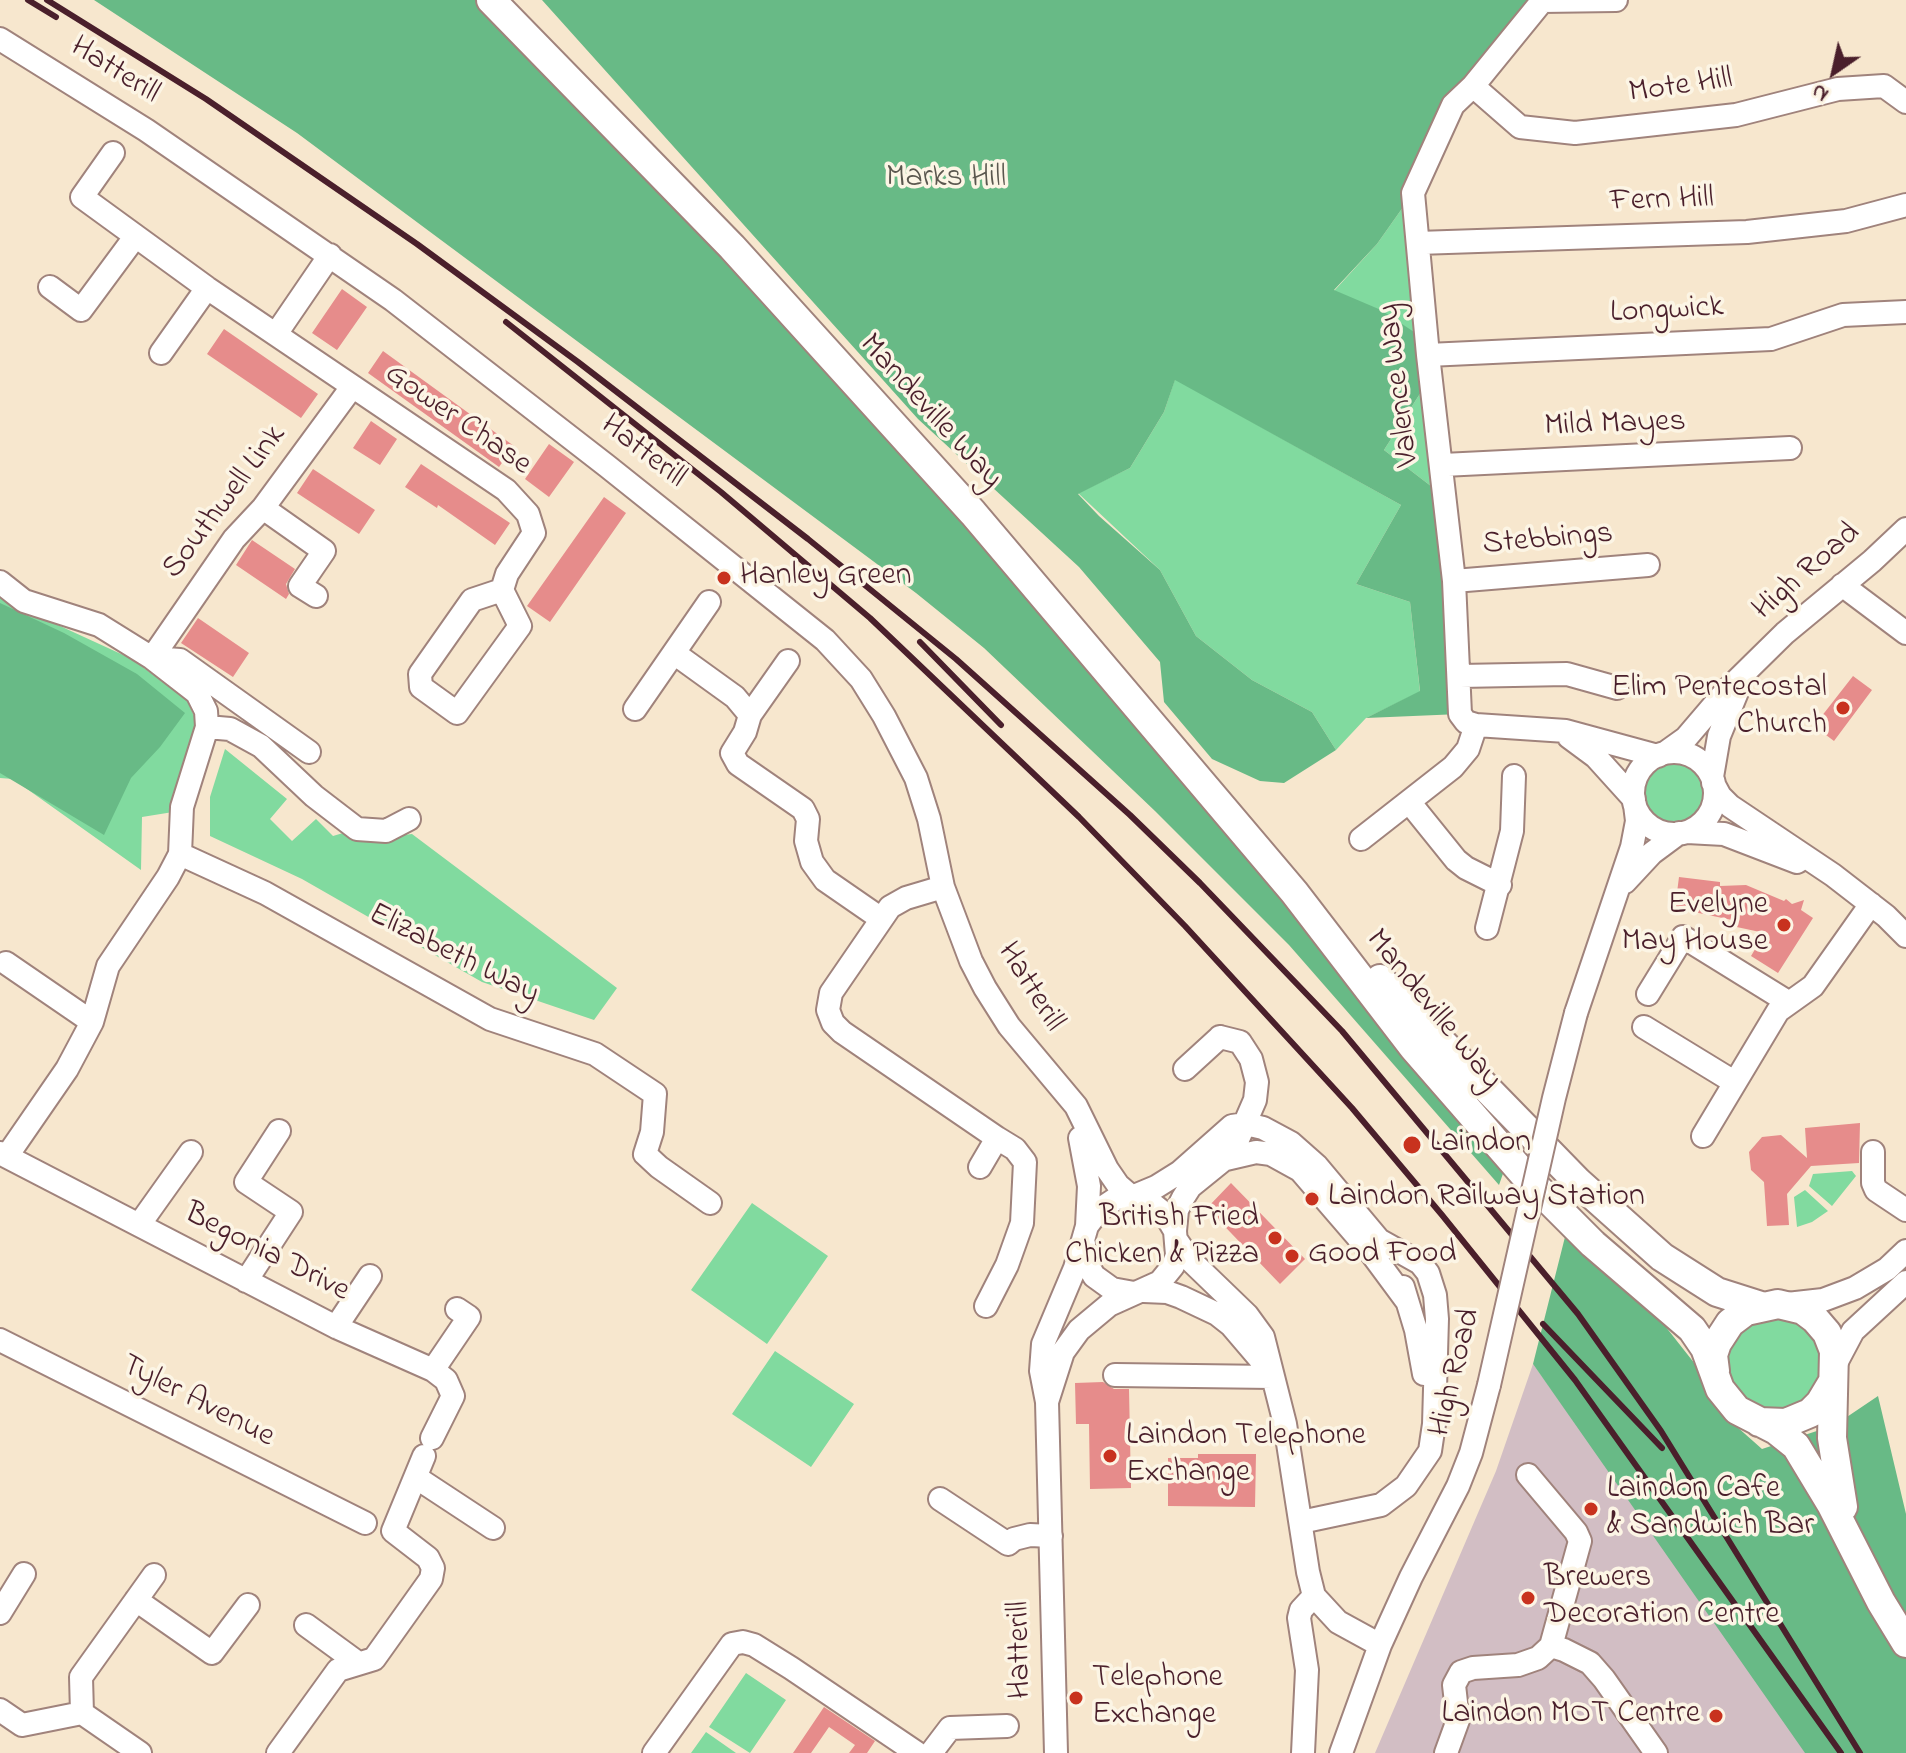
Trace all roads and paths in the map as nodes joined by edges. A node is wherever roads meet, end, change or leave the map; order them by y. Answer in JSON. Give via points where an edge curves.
{"nodes":[{"id":1,"x":491,"y":0,"type":"edge"},
{"id":2,"x":1542,"y":0,"type":"edge"},
{"id":3,"x":1616,"y":0,"type":"edge"},
{"id":4,"x":0,"y":39,"type":"edge"},
{"id":5,"x":1473,"y":86,"type":"junction"},
{"id":6,"x":1906,"y":102,"type":"edge"},
{"id":7,"x":113,"y":153,"type":"dead end"},
{"id":8,"x":1906,"y":205,"type":"edge"},
{"id":9,"x":135,"y":237,"type":"junction"},
{"id":10,"x":1418,"y":243,"type":"junction"},
{"id":11,"x":330,"y":255,"type":"junction"},
{"id":12,"x":50,"y":287,"type":"dead end"},
{"id":13,"x":207,"y":288,"type":"junction"},
{"id":14,"x":1906,"y":312,"type":"edge"},
{"id":15,"x":276,"y":334,"type":"junction"},
{"id":16,"x":161,"y":353,"type":"dead end"},
{"id":17,"x":1428,"y":355,"type":"junction"},
{"id":18,"x":352,"y":387,"type":"junction"},
{"id":19,"x":1790,"y":448,"type":"dead end"},
{"id":20,"x":1443,"y":465,"type":"junction"},
{"id":21,"x":263,"y":508,"type":"junction"},
{"id":22,"x":1906,"y":529,"type":"edge"},
{"id":23,"x":1648,"y":565,"type":"dead end"},
{"id":24,"x":1454,"y":581,"type":"junction"},
{"id":25,"x":0,"y":582,"type":"edge"},
{"id":26,"x":1842,"y":585,"type":"junction"},
{"id":27,"x":502,"y":590,"type":"junction"},
{"id":28,"x":316,"y":596,"type":"dead end"},
{"id":29,"x":709,"y":602,"type":"dead end"},
{"id":30,"x":1906,"y":633,"type":"edge"},
{"id":31,"x":674,"y":653,"type":"junction"},
{"id":32,"x":152,"y":658,"type":"junction"},
{"id":33,"x":788,"y":661,"type":"dead end"},
{"id":34,"x":1753,"y":665,"type":"junction"},
{"id":35,"x":1460,"y":676,"type":"junction"},
{"id":36,"x":1617,"y":688,"type":"dead end"},
{"id":37,"x":635,"y":709,"type":"dead end"},
{"id":38,"x":750,"y":715,"type":"junction"},
{"id":39,"x":1476,"y":725,"type":"junction"},
{"id":40,"x":207,"y":727,"type":"junction"},
{"id":41,"x":1545,"y":728,"type":"junction"},
{"id":42,"x":309,"y":752,"type":"dead end"},
{"id":43,"x":1661,"y":755,"type":"junction"},
{"id":44,"x":1514,"y":776,"type":"dead end"},
{"id":45,"x":1713,"y":780,"type":"junction"},
{"id":46,"x":1635,"y":802,"type":"junction"},
{"id":47,"x":1410,"y":803,"type":"junction"},
{"id":48,"x":409,"y":819,"type":"dead end"},
{"id":49,"x":1683,"y":833,"type":"junction"},
{"id":50,"x":1361,"y":839,"type":"dead end"},
{"id":51,"x":180,"y":854,"type":"junction"},
{"id":52,"x":1500,"y":885,"type":"junction"},
{"id":53,"x":943,"y":887,"type":"junction"},
{"id":54,"x":1848,"y":887,"type":"junction"},
{"id":55,"x":1294,"y":892,"type":"junction"},
{"id":56,"x":1614,"y":900,"type":"junction"},
{"id":57,"x":1871,"y":904,"type":"junction"},
{"id":58,"x":880,"y":918,"type":"junction"},
{"id":59,"x":1487,"y":928,"type":"dead end"},
{"id":60,"x":1906,"y":936,"type":"edge"},
{"id":61,"x":6,"y":963,"type":"dead end"},
{"id":62,"x":1648,"y":994,"type":"dead end"},
{"id":63,"x":1788,"y":1002,"type":"junction"},
{"id":64,"x":92,"y":1022,"type":"junction"},
{"id":65,"x":1644,"y":1027,"type":"dead end"},
{"id":66,"x":1185,"y":1069,"type":"dead end"},
{"id":67,"x":1052,"y":1079,"type":"junction"},
{"id":68,"x":1734,"y":1082,"type":"junction"},
{"id":69,"x":1236,"y":1127,"type":"junction"},
{"id":70,"x":279,"y":1131,"type":"dead end"},
{"id":71,"x":1703,"y":1136,"type":"dead end"},
{"id":72,"x":997,"y":1138,"type":"junction"},
{"id":73,"x":191,"y":1152,"type":"dead end"},
{"id":74,"x":1873,"y":1152,"type":"dead end"},
{"id":75,"x":4,"y":1154,"type":"edge"},
{"id":76,"x":1226,"y":1159,"type":"junction"},
{"id":77,"x":980,"y":1167,"type":"dead end"},
{"id":78,"x":1132,"y":1197,"type":"junction"},
{"id":79,"x":710,"y":1203,"type":"dead end"},
{"id":80,"x":1906,"y":1210,"type":"edge"},
{"id":81,"x":139,"y":1225,"type":"junction"},
{"id":82,"x":1086,"y":1232,"type":"junction"},
{"id":83,"x":1176,"y":1236,"type":"junction"},
{"id":84,"x":1906,"y":1251,"type":"edge"},
{"id":85,"x":1412,"y":1260,"type":"junction"},
{"id":86,"x":370,"y":1276,"type":"dead end"},
{"id":87,"x":246,"y":1281,"type":"junction"},
{"id":88,"x":1906,"y":1282,"type":"edge"},
{"id":89,"x":1139,"y":1292,"type":"junction"},
{"id":90,"x":1406,"y":1300,"type":"junction"},
{"id":91,"x":1769,"y":1305,"type":"junction"},
{"id":92,"x":986,"y":1306,"type":"dead end"},
{"id":93,"x":457,"y":1309,"type":"dead end"},
{"id":94,"x":336,"y":1327,"type":"junction"},
{"id":95,"x":0,"y":1340,"type":"edge"},
{"id":96,"x":433,"y":1370,"type":"junction"},
{"id":97,"x":1834,"y":1372,"type":"junction"},
{"id":98,"x":1115,"y":1375,"type":"dead end"},
{"id":99,"x":1715,"y":1376,"type":"junction"},
{"id":100,"x":1273,"y":1377,"type":"junction"},
{"id":101,"x":471,"y":1380,"type":"dead end"},
{"id":102,"x":453,"y":1396,"type":"junction"},
{"id":103,"x":1047,"y":1402,"type":"junction"},
{"id":104,"x":1759,"y":1422,"type":"junction"},
{"id":105,"x":424,"y":1457,"type":"junction"},
{"id":106,"x":1528,"y":1475,"type":"dead end"},
{"id":107,"x":1412,"y":1478,"type":"junction"},
{"id":108,"x":940,"y":1499,"type":"dead end"},
{"id":109,"x":1301,"y":1522,"type":"junction"},
{"id":110,"x":365,"y":1523,"type":"dead end"},
{"id":111,"x":493,"y":1528,"type":"dead end"},
{"id":112,"x":1051,"y":1536,"type":"junction"},
{"id":113,"x":1855,"y":1548,"type":"junction"},
{"id":114,"x":24,"y":1574,"type":"dead end"},
{"id":115,"x":154,"y":1575,"type":"dead end"},
{"id":116,"x":1314,"y":1596,"type":"junction"},
{"id":117,"x":136,"y":1600,"type":"junction"},
{"id":118,"x":248,"y":1605,"type":"dead end"},
{"id":119,"x":0,"y":1613,"type":"edge"},
{"id":120,"x":306,"y":1625,"type":"dead end"},
{"id":121,"x":1347,"y":1628,"type":"junction"},
{"id":122,"x":1300,"y":1633,"type":"junction"},
{"id":123,"x":1906,"y":1643,"type":"edge"},
{"id":124,"x":1380,"y":1645,"type":"junction"},
{"id":125,"x":1551,"y":1646,"type":"junction"},
{"id":126,"x":348,"y":1667,"type":"junction"},
{"id":127,"x":0,"y":1710,"type":"edge"},
{"id":128,"x":82,"y":1713,"type":"junction"},
{"id":129,"x":1007,"y":1726,"type":"dead end"},
{"id":130,"x":140,"y":1753,"type":"edge"},
{"id":131,"x":278,"y":1753,"type":"edge"},
{"id":132,"x":654,"y":1753,"type":"edge"},
{"id":133,"x":917,"y":1753,"type":"edge"},
{"id":134,"x":931,"y":1753,"type":"edge"},
{"id":135,"x":1056,"y":1753,"type":"edge"},
{"id":136,"x":1303,"y":1753,"type":"edge"},
{"id":137,"x":1341,"y":1753,"type":"edge"},
{"id":138,"x":1446,"y":1753,"type":"edge"},
{"id":139,"x":1656,"y":1753,"type":"edge"}],
"edges":[{"from":1,"to":55,"type":"main road","name":"Mandeville Way","via":[[659,170],[855,381],[1068,621]]},
{"from":2,"to":3,"type":"street"},
{"from":2,"to":5,"type":"street","name":"Valence Way"},
{"from":4,"to":11,"type":"street","name":"Hatterill"},
{"from":5,"to":6,"type":"street","name":"Mote Hill","via":[[1520,127],[1575,133],[1736,115],[1838,89],[1884,86]]},
{"from":5,"to":10,"type":"street","name":"Valence Way","via":[[1453,105],[1413,193]]},
{"from":7,"to":9,"type":"street","name":"Gower Chase","via":[[82,197]]},
{"from":8,"to":10,"type":"street","name":"Fern Hill","via":[[1846,221],[1747,232]]},
{"from":9,"to":12,"type":"street","via":[[81,310]]},
{"from":9,"to":13,"type":"street","name":"Gower Chase"},
{"from":10,"to":17,"type":"street","name":"Valence Way"},
{"from":11,"to":15,"type":"street"},
{"from":11,"to":53,"type":"street","name":"Hatterill","via":[[825,640],[861,679],[916,778]]},
{"from":13,"to":15,"type":"street","name":"Gower Chase"},
{"from":13,"to":16,"type":"street"},
{"from":14,"to":17,"type":"street","name":"Longwick","via":[[1843,315],[1771,339]]},
{"from":15,"to":18,"type":"street","name":"Gower Chase"},
{"from":17,"to":20,"type":"street","name":"Valence Way"},
{"from":18,"to":21,"type":"street","name":"Southwell Link"},
{"from":18,"to":27,"type":"street","name":"Gower Chase","via":[[506,490],[528,514],[534,533]]},
{"from":19,"to":20,"type":"street","name":"Mild Mayes"},
{"from":20,"to":24,"type":"street","name":"Valence Way"},
{"from":21,"to":28,"type":"street","via":[[324,551],[300,586]]},
{"from":21,"to":32,"type":"street","name":"Southwell Link","via":[[234,539]]},
{"from":22,"to":26,"type":"street","name":"High Road"},
{"from":23,"to":24,"type":"street","name":"Stebbings"},
{"from":24,"to":35,"type":"street","name":"Valence Way"},
{"from":25,"to":32,"type":"street","via":[[24,601],[99,625]]},
{"from":26,"to":30,"type":"street"},
{"from":26,"to":34,"type":"street","name":"High Road"},
{"from":27,"to":27,"type":"street","via":[[520,626],[457,713],[421,687],[420,674],[472,600]]},
{"from":29,"to":31,"type":"street"},
{"from":31,"to":37,"type":"street"},
{"from":31,"to":38,"type":"street","via":[[735,697]]},
{"from":32,"to":40,"type":"street","via":[[197,693]]},
{"from":32,"to":42,"type":"street","via":[[180,660]]},
{"from":33,"to":38,"type":"street"},
{"from":34,"to":43,"type":"street","name":"High Road","via":[[1686,738]]},
{"from":34,"to":45,"type":"street","name":"High Road","via":[[1725,718]]},
{"from":35,"to":36,"type":"street","via":[[1567,674]]},
{"from":35,"to":39,"type":"street","name":"Valence Way","via":[[1460,714]]},
{"from":38,"to":58,"type":"street","via":[[732,753],[738,764],[803,809],[812,862],[825,880]]},
{"from":39,"to":41,"type":"street"},
{"from":39,"to":47,"type":"street","via":[[1461,758]]},
{"from":40,"to":48,"type":"street","via":[[230,729],[261,746],[357,829],[386,831]]},
{"from":40,"to":51,"type":"street","via":[[182,807]]},
{"from":41,"to":43,"type":"street"},
{"from":41,"to":46,"type":"street","via":[[1596,757]]},
{"from":43,"to":45,"type":"street","via":[[1677,752],[1695,758]]},
{"from":43,"to":46,"type":"street","via":[[1637,776]]},
{"from":44,"to":52,"type":"street","via":[[1512,831]]},
{"from":45,"to":49,"type":"street","via":[[1711,810]]},
{"from":45,"to":54,"type":"street","via":[[1730,806]]},
{"from":46,"to":49,"type":"street","via":[[1642,819],[1654,828]]},
{"from":46,"to":56,"type":"street","name":"High Road","via":[[1634,839]]},
{"from":47,"to":50,"type":"street"},
{"from":47,"to":52,"type":"street","via":[[1456,860]]},
{"from":49,"to":54,"type":"street","via":[[1708,832],[1754,844]]},
{"from":49,"to":56,"type":"street","name":"High Road","via":[[1644,860]]},
{"from":51,"to":64,"type":"street","via":[[108,966]]},
{"from":51,"to":79,"type":"street","name":"Elizabeth Way","via":[[265,893],[490,1019],[595,1054],[655,1094],[645,1154]]},
{"from":52,"to":59,"type":"street"},
{"from":53,"to":58,"type":"street","via":[[906,898]]},
{"from":53,"to":67,"type":"street","name":"Hatterill","via":[[985,988]]},
{"from":54,"to":57,"type":"street"},
{"from":55,"to":91,"type":"main road","name":"Mandeville Way","via":[[1628,1228],[1698,1283]]},
{"from":55,"to":99,"type":"main road","name":"Mandeville Way","via":[[1430,1068],[1528,1179],[1593,1244],[1692,1329]]},
{"from":56,"to":124,"type":"street","name":"High Road","bridge":true,"via":[[1554,1098],[1481,1421],[1458,1486]]},
{"from":57,"to":60,"type":"street"},
{"from":57,"to":63,"type":"street","via":[[1813,986]]},
{"from":58,"to":72,"type":"street","via":[[831,993],[828,1010],[833,1023]]},
{"from":61,"to":64,"type":"street"},
{"from":62,"to":63,"type":"street","via":[[1683,937]]},
{"from":63,"to":68,"type":"street"},
{"from":64,"to":75,"type":"street","via":[[67,1069]]},
{"from":65,"to":68,"type":"street"},
{"from":66,"to":69,"type":"street","via":[[1220,1037],[1240,1042],[1255,1071],[1255,1100]]},
{"from":67,"to":78,"type":"street","name":"Hatterill","via":[[1082,1115],[1107,1169]]},
{"from":67,"to":82,"type":"street","name":"Hatterill","via":[[1085,1155]]},
{"from":68,"to":71,"type":"street"},
{"from":69,"to":76,"type":"street"},
{"from":69,"to":78,"type":"street","via":[[1180,1172]]},
{"from":69,"to":85,"type":"street","via":[[1263,1128],[1291,1143],[1339,1189],[1379,1240]]},
{"from":70,"to":87,"type":"street","via":[[246,1182],[291,1212]]},
{"from":72,"to":77,"type":"street"},
{"from":72,"to":92,"type":"street","via":[[1025,1162],[1022,1223]]},
{"from":73,"to":81,"type":"street"},
{"from":74,"to":80,"type":"street","via":[[1876,1190]]},
{"from":75,"to":81,"type":"street","name":"Begonia Drive"},
{"from":76,"to":83,"type":"street","via":[[1190,1187],[1177,1210]]},
{"from":76,"to":90,"type":"street","via":[[1256,1152],[1289,1161]]},
{"from":78,"to":82,"type":"street","name":"Hatterill","via":[[1105,1205]]},
{"from":78,"to":83,"type":"street","name":"Hatterill","via":[[1158,1207]]},
{"from":81,"to":87,"type":"street","name":"Begonia Drive"},
{"from":82,"to":89,"type":"street","name":"Hatterill","via":[[1084,1258],[1094,1276],[1112,1289]]},
{"from":82,"to":103,"type":"street","name":"Hatterill","via":[[1043,1344]]},
{"from":83,"to":89,"type":"street","name":"Hatterill","via":[[1177,1255],[1167,1275]]},
{"from":83,"to":100,"type":"street","via":[[1190,1260],[1260,1330]]},
{"from":84,"to":91,"type":"street","via":[[1879,1275],[1844,1293]]},
{"from":85,"to":90,"type":"street","via":[[1401,1276]]},
{"from":85,"to":107,"type":"street","via":[[1424,1266],[1433,1282],[1437,1319],[1432,1440]]},
{"from":86,"to":94,"type":"street"},
{"from":87,"to":94,"type":"street","name":"Begonia Drive"},
{"from":88,"to":97,"type":"street","via":[[1853,1331]]},
{"from":89,"to":100,"type":"street","via":[[1167,1292],[1217,1314],[1247,1341]]},
{"from":89,"to":103,"type":"street","name":"Hatterill","via":[[1098,1312],[1070,1340]]},
{"from":90,"to":107,"type":"street","via":[[1424,1389]]},
{"from":91,"to":97,"type":"main road","name":"Mandeville Way","via":[[1803,1310],[1815,1319],[1834,1351]]},
{"from":91,"to":99,"type":"main road","via":[[1738,1316],[1723,1332],[1713,1355]]},
{"from":93,"to":96,"type":"street","via":[[469,1317]]},
{"from":94,"to":96,"type":"street","name":"Begonia Drive"},
{"from":95,"to":110,"type":"street","name":"Tyler Avenue"},
{"from":96,"to":102,"type":"street","name":"Begonia Drive","via":[[446,1380]]},
{"from":97,"to":104,"type":"main road","via":[[1810,1413],[1786,1423]]},
{"from":97,"to":113,"type":"main road","name":"Mandeville Way","via":[[1834,1460]]},
{"from":98,"to":100,"type":"street"},
{"from":99,"to":104,"type":"main road","name":"Mandeville Way","via":[[1727,1400]]},
{"from":100,"to":109,"type":"street"},
{"from":101,"to":102,"type":"street"},
{"from":102,"to":105,"type":"street"},
{"from":103,"to":112,"type":"street","name":"Hatterill"},
{"from":104,"to":113,"type":"main road","name":"Mandeville Way","via":[[1800,1451]]},
{"from":105,"to":111,"type":"street"},
{"from":105,"to":126,"type":"street","via":[[393,1531],[428,1558],[431,1579],[374,1659]]},
{"from":106,"to":125,"type":"street","via":[[1580,1541]]},
{"from":107,"to":109,"type":"street","via":[[1381,1505]]},
{"from":108,"to":112,"type":"street","via":[[1008,1544],[1030,1535]]},
{"from":109,"to":116,"type":"street"},
{"from":112,"to":135,"type":"street","name":"Hatterill"},
{"from":113,"to":123,"type":"main road","name":"Mandeville Way"},
{"from":114,"to":119,"type":"street"},
{"from":115,"to":117,"type":"street"},
{"from":116,"to":121,"type":"street"},
{"from":116,"to":122,"type":"street","via":[[1301,1610]]},
{"from":117,"to":118,"type":"street","via":[[212,1653]]},
{"from":117,"to":128,"type":"street","via":[[81,1677]]},
{"from":120,"to":126,"type":"street"},
{"from":121,"to":122,"type":"street"},
{"from":121,"to":124,"type":"street"},
{"from":122,"to":136,"type":"street","via":[[1307,1670]]},
{"from":124,"to":137,"type":"street","name":"High Road"},
{"from":125,"to":138,"type":"street","via":[[1518,1665],[1461,1672],[1454,1685],[1458,1720]]},
{"from":125,"to":139,"type":"street","via":[[1590,1663]]},
{"from":126,"to":131,"type":"street"},
{"from":127,"to":128,"type":"street","via":[[22,1725]]},
{"from":128,"to":130,"type":"street"},
{"from":129,"to":134,"type":"street","via":[[950,1728]]},
{"from":132,"to":133,"type":"street","via":[[732,1644],[743,1642]]}]}
